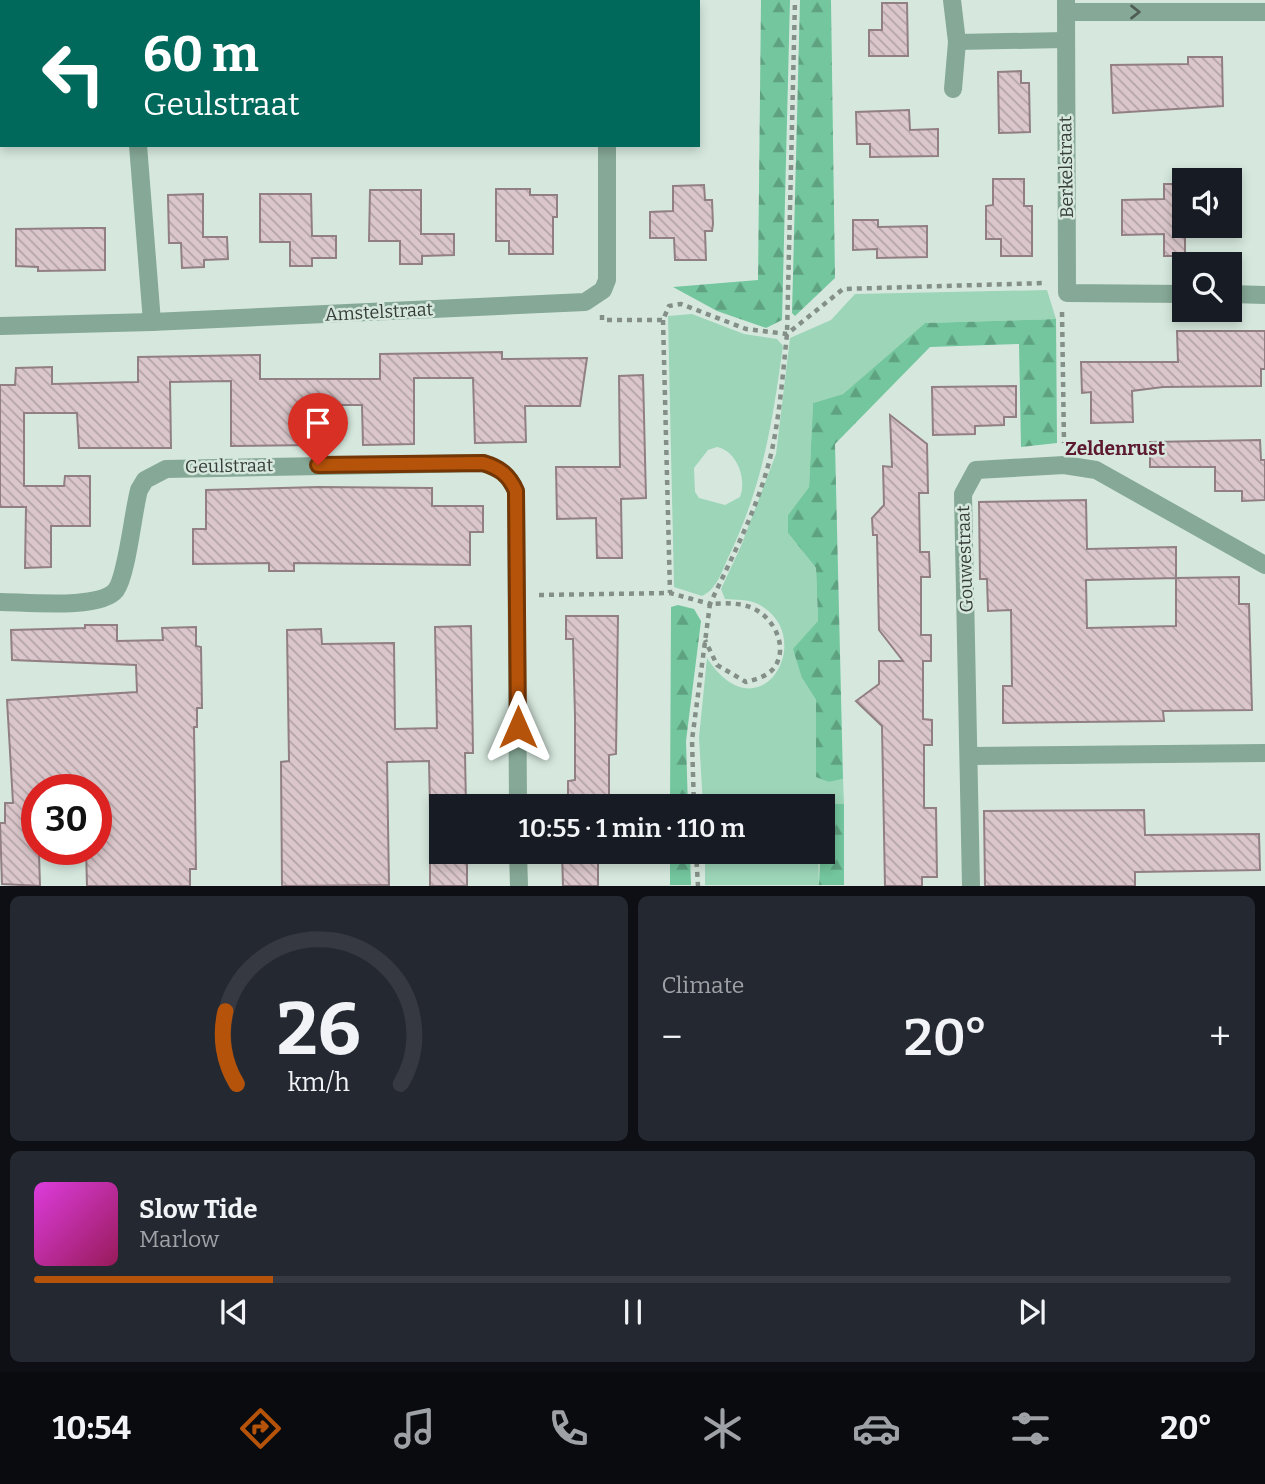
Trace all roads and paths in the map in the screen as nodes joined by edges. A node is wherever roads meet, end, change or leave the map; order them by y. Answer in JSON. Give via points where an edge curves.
{"nodes":[{"id":1,"x":794,"y":0,"type":"edge"},
{"id":2,"x":952,"y":0,"type":"edge"},
{"id":3,"x":1066,"y":6,"type":"edge"},
{"id":4,"x":1265,"y":12,"type":"edge"},
{"id":5,"x":1065,"y":40,"type":"junction"},
{"id":6,"x":957,"y":42,"type":"junction"},
{"id":7,"x":953,"y":89,"type":"dead end"},
{"id":8,"x":138,"y":147,"type":"edge"},
{"id":9,"x":607,"y":147,"type":"edge"},
{"id":10,"x":1067,"y":288,"type":"junction"},
{"id":11,"x":603,"y":290,"type":"junction"},
{"id":12,"x":1172,"y":293,"type":"edge"},
{"id":13,"x":1242,"y":294,"type":"edge"},
{"id":14,"x":1265,"y":295,"type":"edge"},
{"id":15,"x":663,"y":320,"type":"junction"},
{"id":16,"x":152,"y":322,"type":"junction"},
{"id":17,"x":0,"y":326,"type":"edge"},
{"id":18,"x":787,"y":334,"type":"junction"},
{"id":19,"x":1065,"y":465,"type":"junction"},
{"id":20,"x":1265,"y":565,"type":"edge"},
{"id":21,"x":670,"y":593,"type":"junction"},
{"id":22,"x":517,"y":595,"type":"junction"},
{"id":23,"x":0,"y":602,"type":"edge"},
{"id":24,"x":710,"y":604,"type":"junction"},
{"id":25,"x":705,"y":640,"type":"junction"},
{"id":26,"x":1265,"y":753,"type":"edge"},
{"id":27,"x":971,"y":756,"type":"junction"},
{"id":28,"x":518,"y":794,"type":"edge"},
{"id":29,"x":694,"y":794,"type":"edge"},
{"id":30,"x":519,"y":864,"type":"edge"},
{"id":31,"x":697,"y":864,"type":"edge"},
{"id":32,"x":519,"y":886,"type":"edge"},
{"id":33,"x":698,"y":886,"type":"edge"},
{"id":34,"x":971,"y":886,"type":"edge"}],
"edges":[{"from":1,"to":18,"type":"path"},
{"from":2,"to":6,"type":"street"},
{"from":3,"to":4,"type":"street","one_way":true},
{"from":3,"to":5,"type":"street","name":"Berkelstraat"},
{"from":5,"to":6,"type":"lane"},
{"from":5,"to":10,"type":"street","name":"Berkelstraat"},
{"from":6,"to":7,"type":"street"},
{"from":8,"to":16,"type":"street"},
{"from":9,"to":11,"type":"street","via":[[608,270]]},
{"from":10,"to":12,"type":"street"},
{"from":10,"to":18,"type":"path","via":[[843,289]]},
{"from":10,"to":19,"type":"path","via":[[1061,314]]},
{"from":11,"to":15,"type":"path","via":[[602,320]]},
{"from":11,"to":16,"type":"street","name":"Amstelstraat","via":[[585,302]]},
{"from":13,"to":14,"type":"street"},
{"from":15,"to":18,"type":"path","via":[[669,306],[681,304],[746,329]]},
{"from":15,"to":21,"type":"path"},
{"from":16,"to":17,"type":"street","name":"Amstelstraat"},
{"from":18,"to":24,"type":"path","via":[[764,478]]},
{"from":19,"to":20,"type":"street","name":"Gouwestraat","via":[[1096,470]]},
{"from":19,"to":27,"type":"street","name":"Gouwestraat","via":[[976,470],[962,495]]},
{"from":21,"to":22,"type":"path"},
{"from":21,"to":24,"type":"path"},
{"from":22,"to":23,"type":"street","name":"Geulstraat","via":[[516,491],[511,480],[483,463],[456,463],[180,467],[155,473],[138,490],[120,582],[108,597],[90,602]]},
{"from":22,"to":28,"type":"street","name":"Geulstraat"},
{"from":24,"to":25,"type":"path"},
{"from":24,"to":25,"type":"path","via":[[733,603],[757,610],[774,625],[778,663],[765,677],[746,682],[717,665]]},
{"from":25,"to":29,"type":"path","via":[[692,740]]},
{"from":26,"to":27,"type":"street"},
{"from":27,"to":34,"type":"street","name":"Gouwestraat"},
{"from":30,"to":32,"type":"street"},
{"from":31,"to":33,"type":"path"}]}
